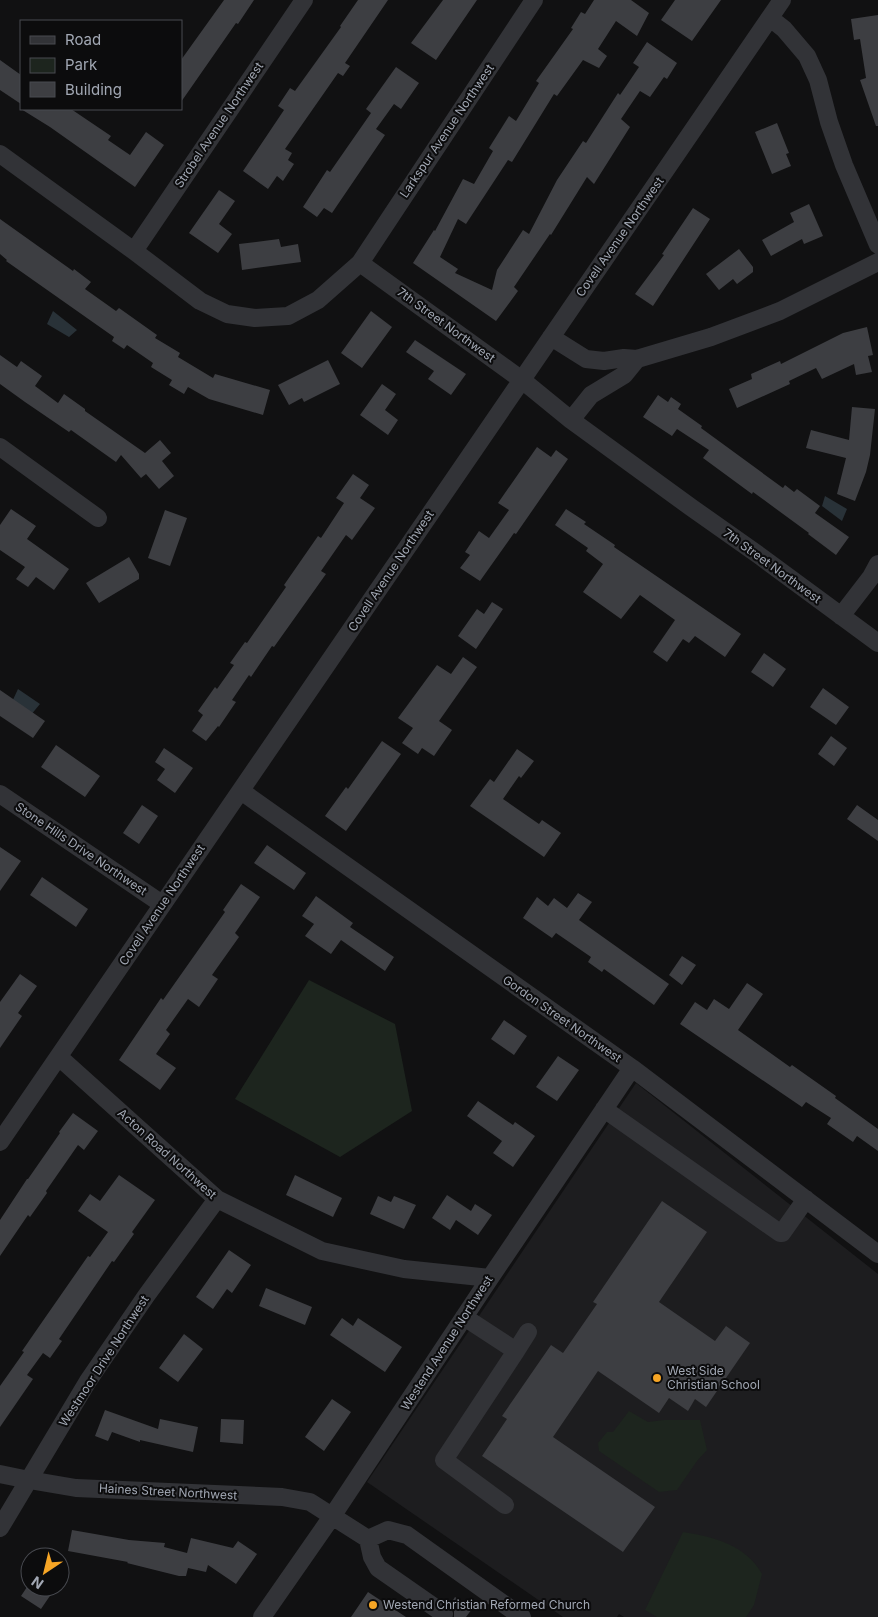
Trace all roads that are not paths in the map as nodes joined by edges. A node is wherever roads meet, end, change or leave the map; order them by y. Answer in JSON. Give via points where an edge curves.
{"nodes":[{"id":1,"x":304,"y":0,"type":"edge"},
{"id":2,"x":534,"y":0,"type":"edge"},
{"id":3,"x":782,"y":0,"type":"edge"},
{"id":4,"x":770,"y":18,"type":"junction"},
{"id":5,"x":0,"y":154,"type":"edge"},
{"id":6,"x":878,"y":245,"type":"edge"},
{"id":7,"x":134,"y":251,"type":"junction"},
{"id":8,"x":878,"y":262,"type":"edge"},
{"id":9,"x":360,"y":263,"type":"junction"},
{"id":10,"x":551,"y":337,"type":"junction"},
{"id":11,"x":637,"y":359,"type":"junction"},
{"id":12,"x":522,"y":380,"type":"junction"},
{"id":13,"x":570,"y":420,"type":"junction"},
{"id":14,"x":1,"y":451,"type":"edge"},
{"id":15,"x":98,"y":518,"type":"dead end"},
{"id":16,"x":878,"y":564,"type":"edge"},
{"id":17,"x":841,"y":616,"type":"junction"},
{"id":18,"x":878,"y":643,"type":"edge"},
{"id":19,"x":240,"y":791,"type":"junction"},
{"id":20,"x":0,"y":794,"type":"edge"},
{"id":21,"x":162,"y":904,"type":"junction"},
{"id":22,"x":59,"y":1057,"type":"junction"},
{"id":23,"x":632,"y":1068,"type":"junction"},
{"id":24,"x":604,"y":1109,"type":"junction"},
{"id":25,"x":0,"y":1142,"type":"edge"},
{"id":26,"x":217,"y":1199,"type":"junction"},
{"id":27,"x":806,"y":1200,"type":"junction"},
{"id":28,"x":878,"y":1254,"type":"edge"},
{"id":29,"x":490,"y":1278,"type":"junction"},
{"id":30,"x":464,"y":1317,"type":"junction"},
{"id":31,"x":528,"y":1332,"type":"dead end"},
{"id":32,"x":516,"y":1351,"type":"junction"},
{"id":33,"x":0,"y":1474,"type":"edge"},
{"id":34,"x":29,"y":1480,"type":"junction"},
{"id":35,"x":506,"y":1505,"type":"dead end"},
{"id":36,"x":333,"y":1515,"type":"junction"},
{"id":37,"x":0,"y":1528,"type":"edge"},
{"id":38,"x":368,"y":1538,"type":"junction"},
{"id":39,"x":444,"y":1614,"type":"dead end"},
{"id":40,"x":262,"y":1617,"type":"edge"},
{"id":41,"x":522,"y":1617,"type":"edge"}],
"edges":[{"from":1,"to":7,"type":"street","name":"Strobel Avenue Northwest"},
{"from":2,"to":9,"type":"street","name":"Larkspur Avenue Northwest"},
{"from":3,"to":4,"type":"street","name":"Covell Avenue Northwest"},
{"from":4,"to":6,"type":"street","via":[[807,56],[818,80],[828,122]]},
{"from":4,"to":10,"type":"street","name":"Covell Avenue Northwest"},
{"from":5,"to":7,"type":"street"},
{"from":7,"to":9,"type":"street","via":[[200,301],[227,314],[256,318],[288,316],[318,300]]},
{"from":8,"to":11,"type":"street","via":[[780,311],[711,337]]},
{"from":9,"to":12,"type":"street","name":"7th Street Northwest"},
{"from":10,"to":11,"type":"street","via":[[586,359]]},
{"from":10,"to":12,"type":"street","name":"Covell Avenue Northwest"},
{"from":11,"to":13,"type":"street","via":[[624,375],[591,395]]},
{"from":12,"to":13,"type":"street","name":"7th Street Northwest"},
{"from":12,"to":19,"type":"street","name":"Covell Avenue Northwest"},
{"from":13,"to":17,"type":"street","name":"7th Street Northwest"},
{"from":14,"to":15,"type":"street"},
{"from":16,"to":17,"type":"street"},
{"from":17,"to":18,"type":"street","name":"7th Street Northwest"},
{"from":19,"to":21,"type":"street","name":"Covell Avenue Northwest"},
{"from":19,"to":23,"type":"street","name":"Gordon Street Northwest"},
{"from":20,"to":21,"type":"street","name":"Stone Hills Drive Northwest"},
{"from":21,"to":22,"type":"street","name":"Covell Avenue Northwest"},
{"from":22,"to":25,"type":"street","name":"Covell Avenue Northwest"},
{"from":22,"to":26,"type":"street","name":"Acton Road Northwest"},
{"from":23,"to":24,"type":"street","name":"Westend Avenue Northwest"},
{"from":23,"to":27,"type":"street","name":"Gordon Street Northwest"},
{"from":24,"to":27,"type":"street","via":[[780,1233]]},
{"from":24,"to":29,"type":"street","name":"Westend Avenue Northwest"},
{"from":26,"to":29,"type":"street","name":"Acton Road Northwest","via":[[322,1251],[404,1269]]},
{"from":26,"to":34,"type":"street","name":"Westmoor Drive Northwest","via":[[88,1381]]},
{"from":27,"to":28,"type":"street","name":"Gordon Street Northwest"},
{"from":29,"to":30,"type":"street","name":"Westend Avenue Northwest"},
{"from":30,"to":32,"type":"street"},
{"from":30,"to":36,"type":"street","name":"Westend Avenue Northwest"},
{"from":31,"to":32,"type":"street"},
{"from":32,"to":35,"type":"street","via":[[444,1460]]},
{"from":33,"to":34,"type":"street","name":"Haines Street Northwest"},
{"from":34,"to":36,"type":"street","name":"Haines Street Northwest","via":[[76,1488],[282,1498],[310,1502]]},
{"from":34,"to":37,"type":"street","name":"Westmoor Drive Northwest"},
{"from":36,"to":38,"type":"street","name":"Haines Street Northwest"},
{"from":36,"to":40,"type":"street","name":"Westend Avenue Northwest"},
{"from":38,"to":39,"type":"street","via":[[378,1568]]},
{"from":38,"to":41,"type":"street","via":[[388,1530],[407,1535]]}]}
